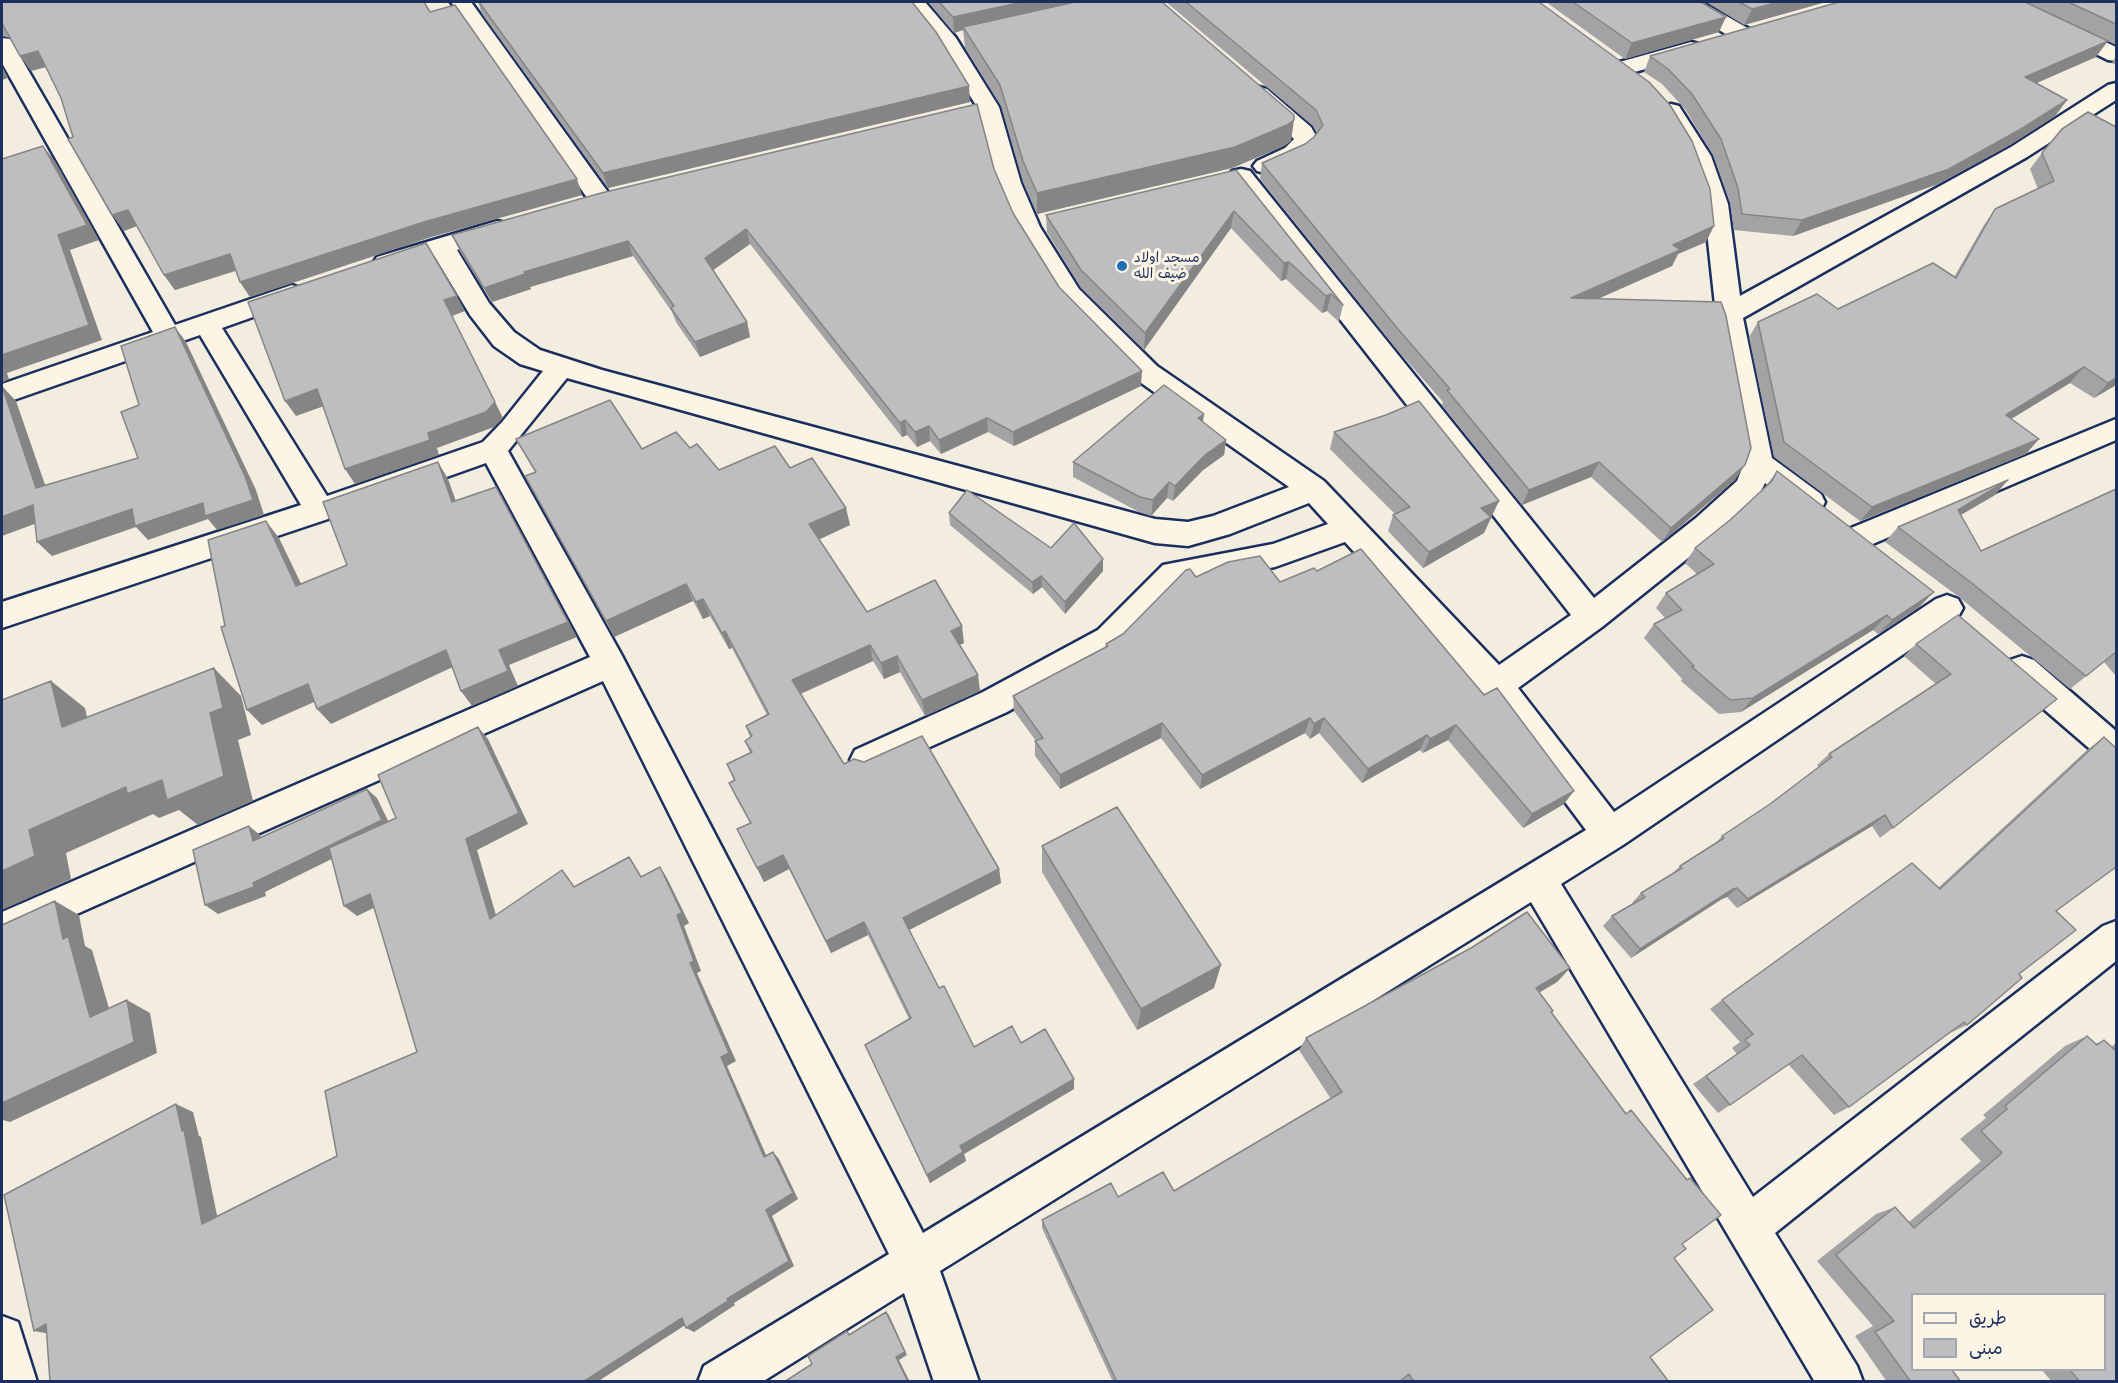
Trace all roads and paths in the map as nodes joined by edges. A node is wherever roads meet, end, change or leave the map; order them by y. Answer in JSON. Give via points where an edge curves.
{"nodes":[{"id":1,"x":461,"y":2,"type":"edge"},
{"id":2,"x":914,"y":2,"type":"edge"},
{"id":3,"x":1688,"y":2,"type":"edge"},
{"id":4,"x":2005,"y":2,"type":"edge"},
{"id":5,"x":1765,"y":28,"type":"edge"},
{"id":6,"x":1743,"y":35,"type":"junction"},
{"id":7,"x":2,"y":48,"type":"edge"},
{"id":8,"x":2116,"y":55,"type":"edge"},
{"id":9,"x":1240,"y":78,"type":"edge"},
{"id":10,"x":2116,"y":90,"type":"edge"},
{"id":11,"x":601,"y":200,"type":"edge"},
{"id":12,"x":521,"y":222,"type":"edge"},
{"id":13,"x":441,"y":245,"type":"junction"},
{"id":14,"x":363,"y":271,"type":"edge"},
{"id":15,"x":318,"y":286,"type":"edge"},
{"id":16,"x":1728,"y":314,"type":"junction"},
{"id":17,"x":206,"y":323,"type":"junction"},
{"id":18,"x":169,"y":337,"type":"junction"},
{"id":19,"x":560,"y":368,"type":"junction"},
{"id":20,"x":2,"y":394,"type":"edge"},
{"id":21,"x":2116,"y":429,"type":"edge"},
{"id":22,"x":493,"y":449,"type":"junction"},
{"id":23,"x":1759,"y":463,"type":"junction"},
{"id":24,"x":1314,"y":489,"type":"junction"},
{"id":25,"x":320,"y":510,"type":"junction"},
{"id":26,"x":1842,"y":526,"type":"junction"},
{"id":27,"x":1349,"y":528,"type":"junction"},
{"id":28,"x":1884,"y":559,"type":"edge"},
{"id":29,"x":1944,"y":606,"type":"dead end"},
{"id":30,"x":2,"y":615,"type":"edge"},
{"id":31,"x":1591,"y":618,"type":"junction"},
{"id":32,"x":1999,"y":652,"type":"edge"},
{"id":33,"x":610,"y":663,"type":"junction"},
{"id":34,"x":1497,"y":685,"type":"junction"},
{"id":35,"x":2116,"y":751,"type":"edge"},
{"id":36,"x":867,"y":760,"type":"edge"},
{"id":37,"x":1610,"y":834,"type":"junction"},
{"id":38,"x":1537,"y":878,"type":"junction"},
{"id":39,"x":2,"y":930,"type":"edge"},
{"id":40,"x":2116,"y":938,"type":"edge"},
{"id":41,"x":1748,"y":1228,"type":"junction"},
{"id":42,"x":915,"y":1261,"type":"junction"},
{"id":43,"x":2,"y":1338,"type":"edge"},
{"id":44,"x":15,"y":1382,"type":"edge"},
{"id":45,"x":720,"y":1382,"type":"edge"},
{"id":46,"x":957,"y":1382,"type":"edge"},
{"id":47,"x":1841,"y":1382,"type":"edge"}],
"edges":[{"from":1,"to":11,"type":"street"},
{"from":2,"to":24,"type":"street","via":[[960,41],[977,110],[1009,183],[1039,225],[1070,295],[1147,373]]},
{"from":3,"to":6,"type":"street"},
{"from":4,"to":8,"type":"street"},
{"from":5,"to":6,"type":"street"},
{"from":6,"to":16,"type":"street","via":[[1614,61],[1649,88],[1676,116],[1700,156],[1716,204]]},
{"from":7,"to":18,"type":"street"},
{"from":9,"to":31,"type":"street","via":[[1306,138],[1293,153],[1230,179]]},
{"from":10,"to":16,"type":"street","via":[[2019,152]]},
{"from":12,"to":13,"type":"street"},
{"from":13,"to":14,"type":"street"},
{"from":13,"to":19,"type":"street","via":[[479,309],[504,339],[530,357]]},
{"from":15,"to":17,"type":"street"},
{"from":16,"to":23,"type":"street"},
{"from":17,"to":18,"type":"street"},
{"from":17,"to":25,"type":"street"},
{"from":18,"to":20,"type":"street"},
{"from":19,"to":22,"type":"street"},
{"from":19,"to":24,"type":"street","via":[[1155,531],[1188,534],[1219,526]]},
{"from":21,"to":26,"type":"street"},
{"from":22,"to":25,"type":"street"},
{"from":22,"to":33,"type":"street"},
{"from":23,"to":26,"type":"street"},
{"from":23,"to":31,"type":"street","via":[[1749,487],[1707,526]]},
{"from":24,"to":27,"type":"street"},
{"from":25,"to":30,"type":"street"},
{"from":26,"to":28,"type":"street"},
{"from":27,"to":34,"type":"street"},
{"from":27,"to":36,"type":"street","via":[[1275,555],[1174,574],[1109,639],[994,702]]},
{"from":29,"to":37,"type":"street"},
{"from":31,"to":34,"type":"street"},
{"from":32,"to":35,"type":"street"},
{"from":33,"to":39,"type":"street"},
{"from":33,"to":42,"type":"street"},
{"from":34,"to":37,"type":"street"},
{"from":37,"to":38,"type":"street"},
{"from":38,"to":41,"type":"street"},
{"from":38,"to":42,"type":"street"},
{"from":40,"to":41,"type":"street"},
{"from":41,"to":47,"type":"street"},
{"from":42,"to":45,"type":"street"},
{"from":42,"to":46,"type":"street"},
{"from":43,"to":44,"type":"street"}]}
